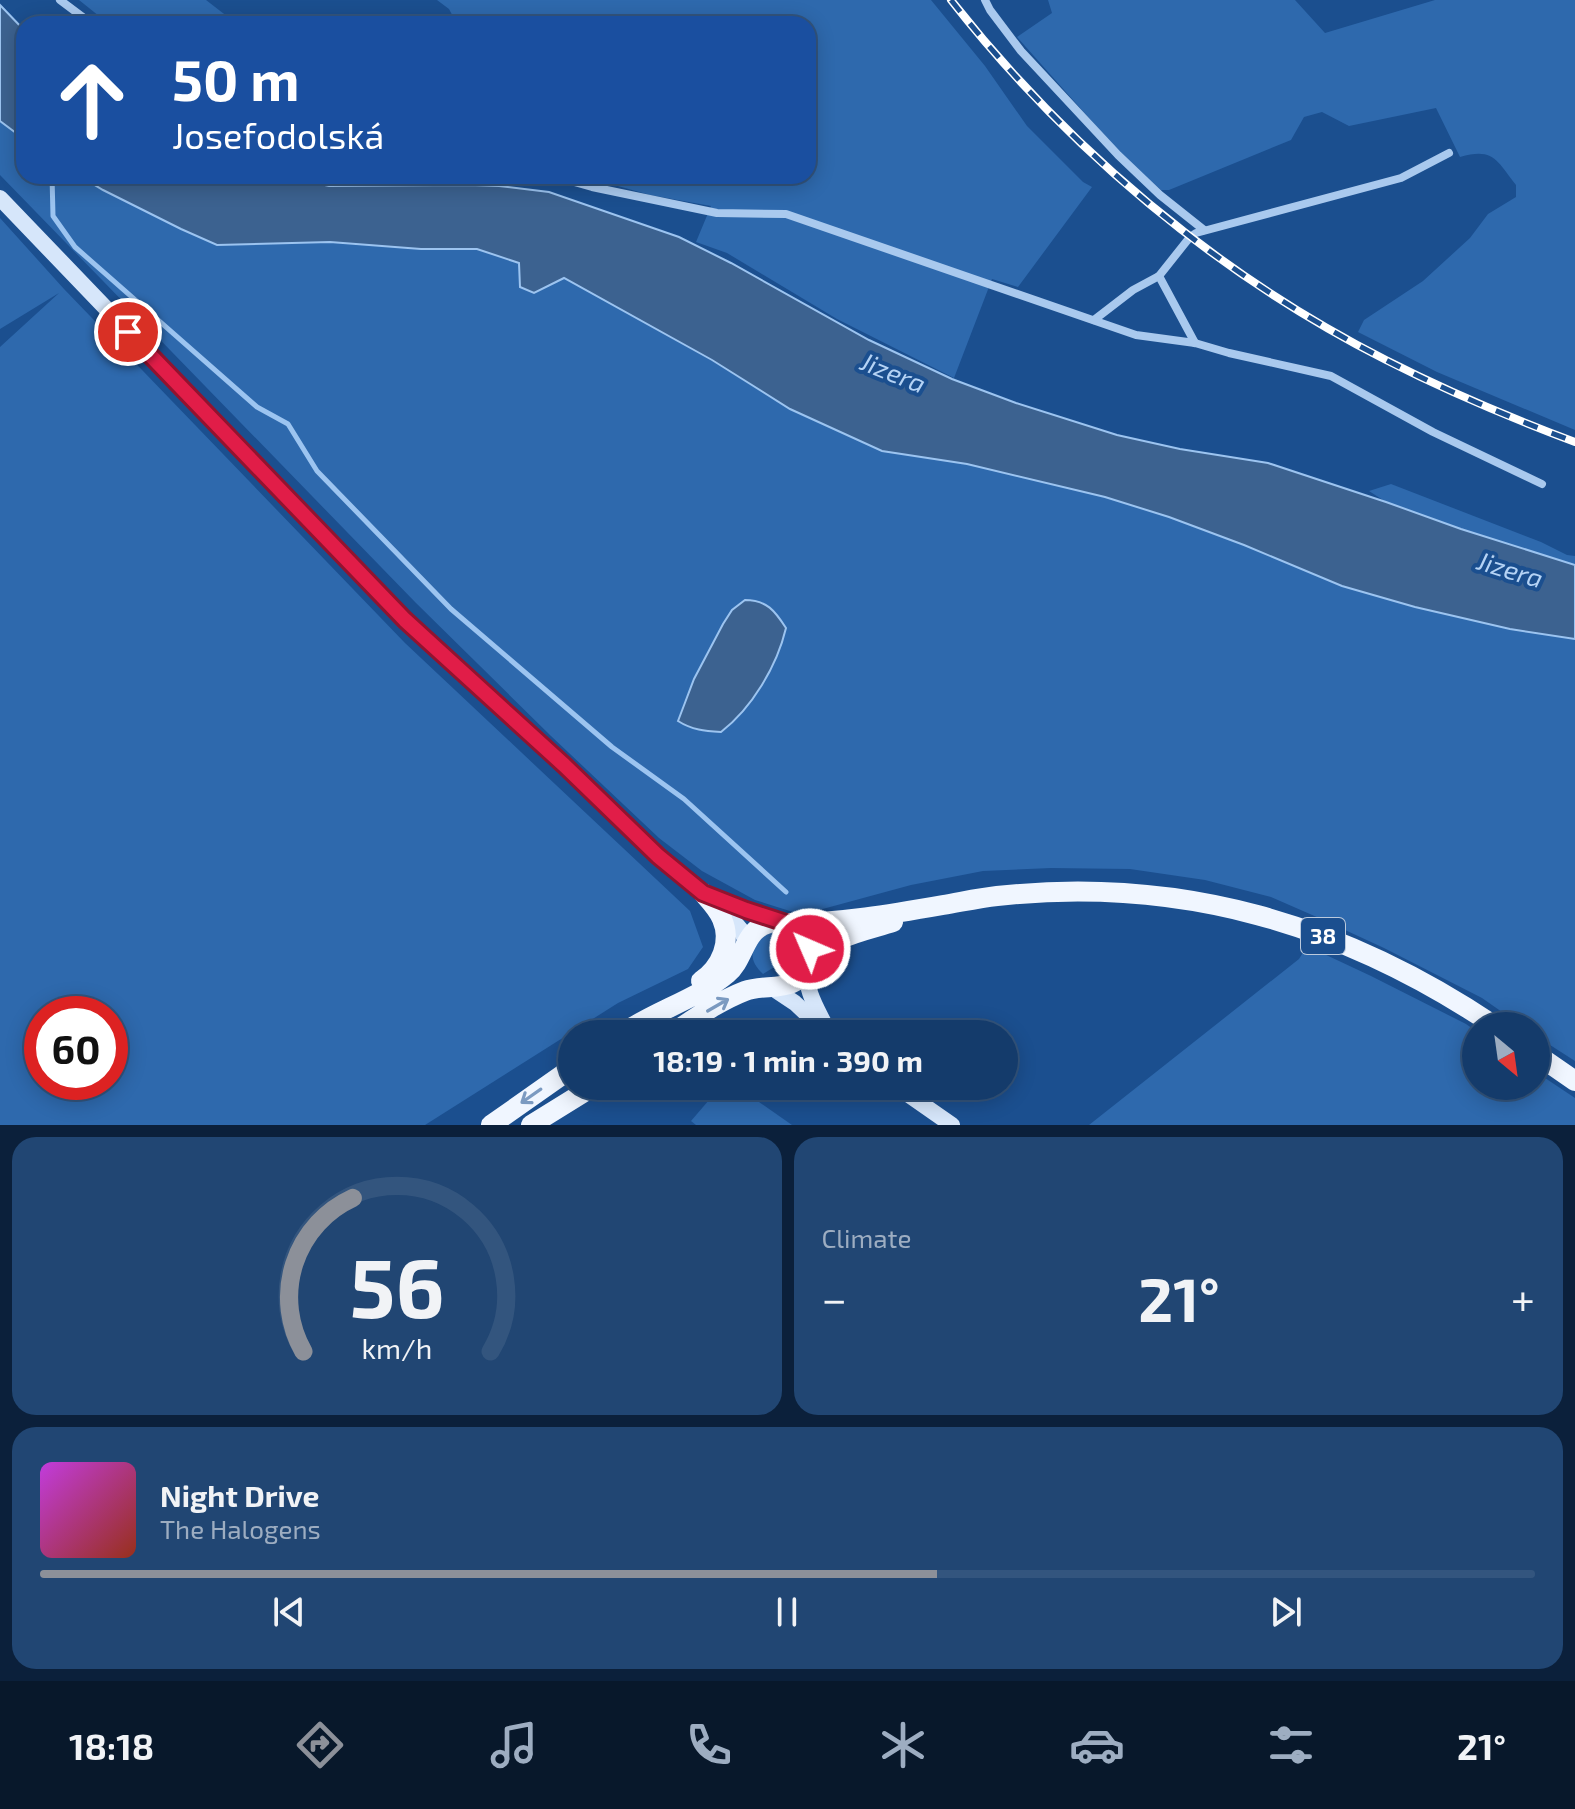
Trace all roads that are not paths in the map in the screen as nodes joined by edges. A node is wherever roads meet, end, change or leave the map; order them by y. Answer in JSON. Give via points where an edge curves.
{"nodes":[{"id":1,"x":60,"y":0,"type":"edge"},
{"id":2,"x":985,"y":0,"type":"edge"},
{"id":3,"x":81,"y":16,"type":"edge"},
{"id":4,"x":1449,"y":153,"type":"dead end"},
{"id":5,"x":581,"y":184,"type":"edge"},
{"id":6,"x":0,"y":198,"type":"edge"},
{"id":7,"x":1204,"y":230,"type":"junction"},
{"id":8,"x":1159,"y":276,"type":"junction"},
{"id":9,"x":1094,"y":320,"type":"junction"},
{"id":10,"x":1195,"y":343,"type":"junction"},
{"id":11,"x":1542,"y":484,"type":"dead end"},
{"id":12,"x":703,"y":893,"type":"junction"},
{"id":13,"x":944,"y":905,"type":"junction"},
{"id":14,"x":785,"y":923,"type":"junction"},
{"id":15,"x":746,"y":945,"type":"junction"},
{"id":16,"x":808,"y":966,"type":"junction"},
{"id":17,"x":770,"y":987,"type":"junction"},
{"id":18,"x":1472,"y":1012,"type":"edge"},
{"id":19,"x":643,"y":1020,"type":"edge"},
{"id":20,"x":647,"y":1020,"type":"edge"},
{"id":21,"x":694,"y":1020,"type":"edge"},
{"id":22,"x":814,"y":1020,"type":"edge"},
{"id":23,"x":822,"y":1020,"type":"edge"},
{"id":24,"x":1550,"y":1064,"type":"edge"},
{"id":25,"x":558,"y":1078,"type":"edge"},
{"id":26,"x":1575,"y":1081,"type":"edge"},
{"id":27,"x":571,"y":1100,"type":"edge"},
{"id":28,"x":916,"y":1100,"type":"edge"},
{"id":29,"x":491,"y":1125,"type":"edge"},
{"id":30,"x":531,"y":1125,"type":"edge"},
{"id":31,"x":952,"y":1125,"type":"edge"}],
"edges":[{"from":1,"to":3,"type":"street"},
{"from":2,"to":7,"type":"street","via":[[1021,51],[1118,155]]},
{"from":4,"to":7,"type":"street","via":[[1401,178]]},
{"from":5,"to":9,"type":"street","via":[[717,213],[786,214]]},
{"from":6,"to":12,"type":"main road","via":[[405,620]]},
{"from":7,"to":8,"type":"street","via":[[1190,237]]},
{"from":8,"to":9,"type":"street"},
{"from":8,"to":10,"type":"street"},
{"from":9,"to":10,"type":"street","via":[[1136,335]]},
{"from":10,"to":11,"type":"street","via":[[1331,376]]},
{"from":12,"to":14,"type":"main road"},
{"from":12,"to":15,"type":"main road","via":[[737,924]]},
{"from":12,"to":19,"type":"main road","via":[[723,920],[722,957],[705,978]]},
{"from":13,"to":14,"type":"main road","number":"38"},
{"from":13,"to":16,"type":"main road","number":"38","via":[[836,942]]},
{"from":13,"to":18,"type":"main road","number":"38","via":[[993,896],[1084,891],[1223,906],[1302,928],[1381,959]]},
{"from":14,"to":15,"type":"main road","number":"38","via":[[761,926]]},
{"from":14,"to":16,"type":"main road","via":[[807,940]]},
{"from":15,"to":17,"type":"main road","via":[[750,972]]},
{"from":15,"to":20,"type":"main road","number":"38","via":[[724,977]]},
{"from":16,"to":17,"type":"main road","number":"38","via":[[792,984]]},
{"from":16,"to":23,"type":"main road","via":[[809,991]]},
{"from":21,"to":17,"type":"main road","number":"38","one_way":true,"via":[[736,995]]},
{"from":17,"to":22,"type":"main road"},
{"from":24,"to":26,"type":"main road"},
{"from":25,"to":29,"type":"main road","one_way":true},
{"from":27,"to":30,"type":"main road"},
{"from":28,"to":31,"type":"main road"}]}
